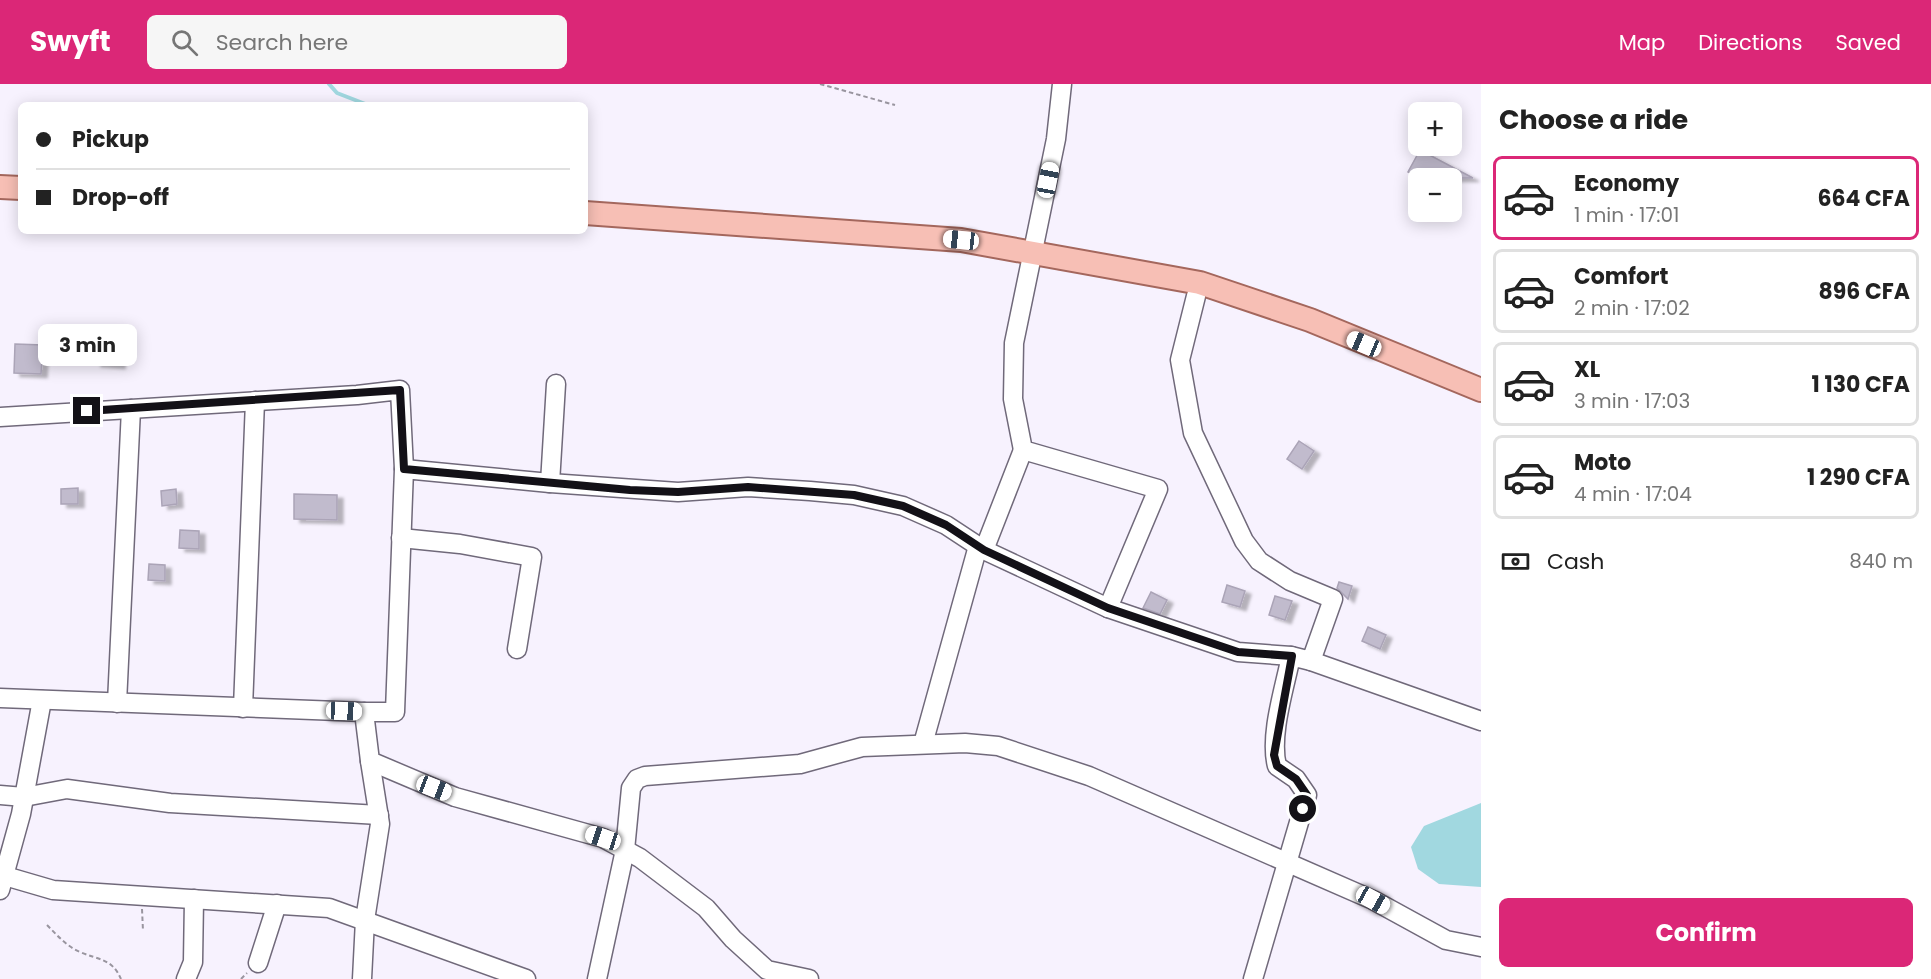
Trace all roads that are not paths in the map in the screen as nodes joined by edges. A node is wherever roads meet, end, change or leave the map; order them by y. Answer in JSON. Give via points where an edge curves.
{"nodes":[{"id":1,"x":1062,"y":84,"type":"edge"},
{"id":2,"x":0,"y":187,"type":"edge"},
{"id":3,"x":18,"y":188,"type":"edge"},
{"id":4,"x":0,"y":196,"type":"edge"},
{"id":5,"x":18,"y":197,"type":"edge"},
{"id":6,"x":588,"y":213,"type":"edge"},
{"id":7,"x":588,"y":227,"type":"edge"},
{"id":8,"x":1031,"y":257,"type":"junction"},
{"id":9,"x":1196,"y":296,"type":"junction"},
{"id":10,"x":556,"y":384,"type":"dead end"},
{"id":11,"x":1481,"y":390,"type":"edge"},
{"id":12,"x":255,"y":401,"type":"junction"},
{"id":13,"x":1481,"y":401,"type":"edge"},
{"id":14,"x":131,"y":409,"type":"junction"},
{"id":15,"x":0,"y":417,"type":"edge"},
{"id":16,"x":1023,"y":450,"type":"junction"},
{"id":17,"x":404,"y":469,"type":"junction"},
{"id":18,"x":550,"y":483,"type":"junction"},
{"id":19,"x":400,"y":538,"type":"junction"},
{"id":20,"x":981,"y":548,"type":"junction"},
{"id":21,"x":1108,"y":608,"type":"junction"},
{"id":22,"x":517,"y":649,"type":"dead end"},
{"id":23,"x":1292,"y":656,"type":"junction"},
{"id":24,"x":1311,"y":661,"type":"junction"},
{"id":25,"x":0,"y":698,"type":"edge"},
{"id":26,"x":42,"y":700,"type":"junction"},
{"id":27,"x":117,"y":703,"type":"junction"},
{"id":28,"x":243,"y":708,"type":"junction"},
{"id":29,"x":364,"y":712,"type":"junction"},
{"id":30,"x":1481,"y":721,"type":"edge"},
{"id":31,"x":923,"y":744,"type":"junction"},
{"id":32,"x":370,"y":761,"type":"junction"},
{"id":33,"x":0,"y":795,"type":"edge"},
{"id":34,"x":24,"y":797,"type":"junction"},
{"id":35,"x":379,"y":815,"type":"junction"},
{"id":36,"x":625,"y":850,"type":"junction"},
{"id":37,"x":1289,"y":864,"type":"junction"},
{"id":38,"x":2,"y":883,"type":"edge"},
{"id":39,"x":194,"y":899,"type":"junction"},
{"id":40,"x":277,"y":904,"type":"junction"},
{"id":41,"x":365,"y":920,"type":"junction"},
{"id":42,"x":1481,"y":947,"type":"edge"},
{"id":43,"x":258,"y":963,"type":"dead end"},
{"id":44,"x":367,"y":977,"type":"edge"},
{"id":45,"x":186,"y":979,"type":"edge"},
{"id":46,"x":526,"y":979,"type":"edge"},
{"id":47,"x":597,"y":979,"type":"edge"},
{"id":48,"x":809,"y":979,"type":"edge"},
{"id":49,"x":1253,"y":979,"type":"edge"}],
"edges":[{"from":1,"to":8,"type":"street","via":[[1056,139]]},
{"from":2,"to":3,"type":"main road"},
{"from":4,"to":5,"type":"main road"},
{"from":6,"to":8,"type":"main road","via":[[903,234]]},
{"from":7,"to":8,"type":"main road","via":[[903,243]]},
{"from":8,"to":9,"type":"main road"},
{"from":8,"to":11,"type":"main road","via":[[1200,283],[1310,320]]},
{"from":8,"to":16,"type":"street","via":[[1014,343],[1013,399]]},
{"from":9,"to":13,"type":"main road","via":[[1305,332]]},
{"from":9,"to":24,"type":"street","via":[[1179,360],[1193,434],[1244,541],[1259,561],[1290,581],[1333,599]]},
{"from":10,"to":18,"type":"street"},
{"from":12,"to":14,"type":"street"},
{"from":12,"to":17,"type":"street","via":[[400,390]]},
{"from":12,"to":28,"type":"street"},
{"from":14,"to":15,"type":"street"},
{"from":14,"to":27,"type":"street"},
{"from":16,"to":20,"type":"street"},
{"from":16,"to":21,"type":"street","via":[[1158,489]]},
{"from":17,"to":18,"type":"street"},
{"from":17,"to":19,"type":"street"},
{"from":18,"to":20,"type":"street","via":[[678,492],[748,487],[854,495],[903,506],[946,525]]},
{"from":19,"to":22,"type":"street","via":[[532,557]]},
{"from":19,"to":29,"type":"street","via":[[395,712]]},
{"from":20,"to":21,"type":"street"},
{"from":20,"to":31,"type":"street"},
{"from":21,"to":23,"type":"street","via":[[1238,652]]},
{"from":23,"to":24,"type":"street"},
{"from":23,"to":37,"type":"street","via":[[1274,755],[1277,766],[1296,779],[1307,795]]},
{"from":24,"to":30,"type":"street"},
{"from":25,"to":26,"type":"street"},
{"from":26,"to":27,"type":"street"},
{"from":26,"to":34,"type":"street"},
{"from":27,"to":28,"type":"street"},
{"from":28,"to":29,"type":"street"},
{"from":29,"to":32,"type":"street"},
{"from":31,"to":36,"type":"street","via":[[862,747],[801,764],[645,776],[631,788]]},
{"from":31,"to":37,"type":"street","via":[[998,746],[1089,776]]},
{"from":32,"to":35,"type":"street"},
{"from":32,"to":36,"type":"street","via":[[455,797],[603,838]]},
{"from":33,"to":34,"type":"street"},
{"from":34,"to":35,"type":"street","via":[[67,789],[170,803]]},
{"from":34,"to":38,"type":"street"},
{"from":35,"to":41,"type":"street"},
{"from":36,"to":47,"type":"street"},
{"from":36,"to":48,"type":"street","via":[[706,908],[767,970]]},
{"from":37,"to":42,"type":"street","via":[[1373,900],[1446,940]]},
{"from":37,"to":49,"type":"street"},
{"from":38,"to":39,"type":"street"},
{"from":39,"to":40,"type":"street"},
{"from":39,"to":45,"type":"street","via":[[193,962]]},
{"from":40,"to":41,"type":"street","via":[[329,908]]},
{"from":40,"to":43,"type":"street"},
{"from":41,"to":44,"type":"street"},
{"from":41,"to":46,"type":"street"}]}
